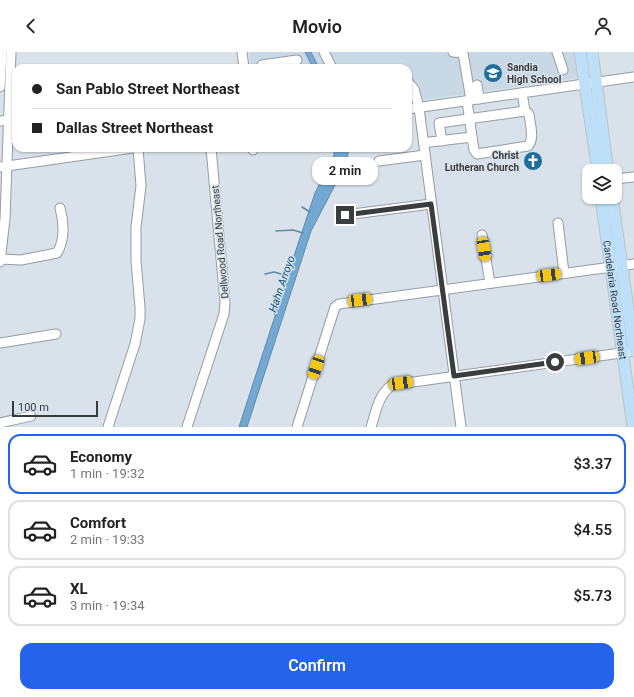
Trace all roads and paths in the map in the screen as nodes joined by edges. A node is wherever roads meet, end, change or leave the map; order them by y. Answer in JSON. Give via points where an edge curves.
{"nodes":[{"id":1,"x":2,"y":52,"type":"edge"},
{"id":2,"x":11,"y":52,"type":"edge"},
{"id":3,"x":242,"y":52,"type":"edge"},
{"id":4,"x":324,"y":52,"type":"edge"},
{"id":5,"x":453,"y":52,"type":"edge"},
{"id":6,"x":557,"y":52,"type":"edge"},
{"id":7,"x":580,"y":52,"type":"edge"},
{"id":8,"x":592,"y":52,"type":"edge"},
{"id":9,"x":297,"y":60,"type":"dead end"},
{"id":10,"x":244,"y":64,"type":"edge"},
{"id":11,"x":269,"y":64,"type":"edge"},
{"id":12,"x":330,"y":64,"type":"edge"},
{"id":13,"x":563,"y":70,"type":"dead end"},
{"id":14,"x":634,"y":77,"type":"edge"},
{"id":15,"x":596,"y":83,"type":"junction"},
{"id":16,"x":585,"y":84,"type":"junction"},
{"id":17,"x":477,"y":85,"type":"dead end"},
{"id":18,"x":0,"y":87,"type":"edge"},
{"id":19,"x":412,"y":88,"type":"edge"},
{"id":20,"x":10,"y":90,"type":"junction"},
{"id":21,"x":0,"y":91,"type":"edge"},
{"id":22,"x":522,"y":93,"type":"junction"},
{"id":23,"x":472,"y":100,"type":"junction"},
{"id":24,"x":419,"y":108,"type":"junction"},
{"id":25,"x":412,"y":109,"type":"edge"},
{"id":26,"x":525,"y":111,"type":"junction"},
{"id":27,"x":470,"y":119,"type":"junction"},
{"id":28,"x":8,"y":120,"type":"edge"},
{"id":29,"x":472,"y":137,"type":"junction"},
{"id":30,"x":442,"y":141,"type":"junction"},
{"id":31,"x":424,"y":143,"type":"junction"},
{"id":32,"x":104,"y":152,"type":"edge"},
{"id":33,"x":138,"y":152,"type":"edge"},
{"id":34,"x":211,"y":152,"type":"edge"},
{"id":35,"x":425,"y":155,"type":"junction"},
{"id":36,"x":379,"y":161,"type":"dead end"},
{"id":37,"x":597,"y":164,"type":"edge"},
{"id":38,"x":607,"y":164,"type":"edge"},
{"id":39,"x":4,"y":166,"type":"edge"},
{"id":40,"x":634,"y":177,"type":"edge"},
{"id":41,"x":622,"y":178,"type":"edge"},
{"id":42,"x":431,"y":204,"type":"junction"},
{"id":43,"x":603,"y":204,"type":"edge"},
{"id":44,"x":612,"y":204,"type":"edge"},
{"id":45,"x":60,"y":208,"type":"dead end"},
{"id":46,"x":345,"y":215,"type":"dead end"},
{"id":47,"x":558,"y":223,"type":"dead end"},
{"id":48,"x":482,"y":234,"type":"dead end"},
{"id":49,"x":0,"y":260,"type":"edge"},
{"id":50,"x":634,"y":264,"type":"edge"},
{"id":51,"x":616,"y":266,"type":"junction"},
{"id":52,"x":564,"y":273,"type":"junction"},
{"id":53,"x":490,"y":283,"type":"junction"},
{"id":54,"x":444,"y":290,"type":"junction"},
{"id":55,"x":56,"y":334,"type":"dead end"},
{"id":56,"x":0,"y":343,"type":"edge"},
{"id":57,"x":628,"y":352,"type":"edge"},
{"id":58,"x":454,"y":376,"type":"junction"},
{"id":59,"x":31,"y":416,"type":"dead end"},
{"id":60,"x":0,"y":424,"type":"edge"},
{"id":61,"x":108,"y":427,"type":"edge"},
{"id":62,"x":187,"y":427,"type":"edge"},
{"id":63,"x":297,"y":427,"type":"edge"},
{"id":64,"x":371,"y":427,"type":"edge"},
{"id":65,"x":461,"y":427,"type":"edge"},
{"id":66,"x":633,"y":427,"type":"edge"}],
"edges":[{"from":1,"to":18,"type":"street"},
{"from":2,"to":20,"type":"street"},
{"from":3,"to":10,"type":"street"},
{"from":4,"to":12,"type":"street"},
{"from":5,"to":23,"type":"street","via":[[462,53]]},
{"from":6,"to":13,"type":"street"},
{"from":7,"to":16,"type":"main road"},
{"from":8,"to":15,"type":"main road"},
{"from":9,"to":11,"type":"street"},
{"from":14,"to":15,"type":"street"},
{"from":15,"to":16,"type":"street"},
{"from":15,"to":38,"type":"main road"},
{"from":16,"to":22,"type":"street"},
{"from":16,"to":37,"type":"main road"},
{"from":17,"to":23,"type":"street"},
{"from":19,"to":24,"type":"street"},
{"from":20,"to":21,"type":"street"},
{"from":20,"to":28,"type":"street"},
{"from":22,"to":23,"type":"street"},
{"from":22,"to":26,"type":"street"},
{"from":23,"to":24,"type":"street"},
{"from":23,"to":27,"type":"street"},
{"from":24,"to":25,"type":"street"},
{"from":24,"to":31,"type":"street"},
{"from":26,"to":27,"type":"street"},
{"from":26,"to":29,"type":"street","via":[[529,114],[532,138],[528,146],[478,154],[474,150]]},
{"from":27,"to":29,"type":"street"},
{"from":27,"to":30,"type":"street","via":[[439,123]]},
{"from":28,"to":39,"type":"street"},
{"from":29,"to":30,"type":"street"},
{"from":30,"to":31,"type":"street"},
{"from":31,"to":35,"type":"street"},
{"from":32,"to":39,"type":"street"},
{"from":33,"to":61,"type":"street","via":[[141,186],[136,227],[136,261],[140,320],[135,344]]},
{"from":34,"to":62,"type":"street","name":"Dellwood Road Northeast","via":[[224,314]]},
{"from":35,"to":36,"type":"street"},
{"from":35,"to":42,"type":"street"},
{"from":39,"to":49,"type":"street"},
{"from":40,"to":41,"type":"street"},
{"from":42,"to":46,"type":"street"},
{"from":42,"to":54,"type":"street"},
{"from":43,"to":51,"type":"main road","name":"Candelaria Road Northeast"},
{"from":44,"to":51,"type":"main road","name":"Candelaria Road Northeast"},
{"from":45,"to":49,"type":"street","via":[[63,218],[62,245],[57,253],[21,260]]},
{"from":47,"to":52,"type":"street"},
{"from":48,"to":53,"type":"street"},
{"from":50,"to":51,"type":"street"},
{"from":51,"to":52,"type":"street"},
{"from":51,"to":57,"type":"main road","name":"Candelaria Road Northeast"},
{"from":52,"to":53,"type":"street"},
{"from":53,"to":54,"type":"street"},
{"from":54,"to":58,"type":"street"},
{"from":54,"to":63,"type":"street","via":[[344,302],[335,307]]},
{"from":55,"to":56,"type":"street"},
{"from":57,"to":58,"type":"street"},
{"from":57,"to":66,"type":"main road","name":"Candelaria Road Northeast"},
{"from":58,"to":64,"type":"street","via":[[392,385],[379,400]]},
{"from":58,"to":65,"type":"street"},
{"from":59,"to":60,"type":"street"}]}
